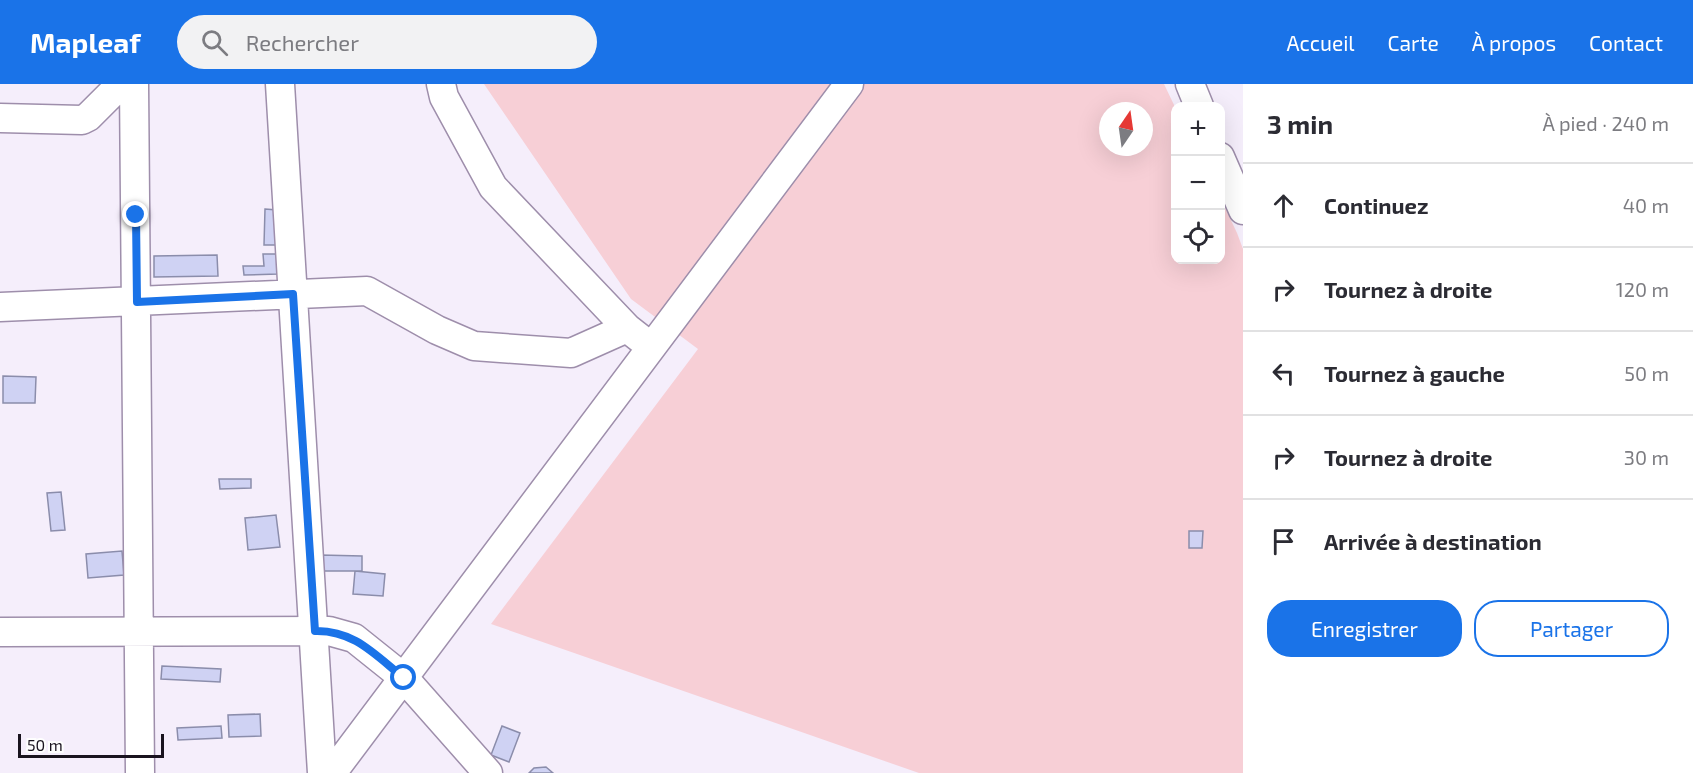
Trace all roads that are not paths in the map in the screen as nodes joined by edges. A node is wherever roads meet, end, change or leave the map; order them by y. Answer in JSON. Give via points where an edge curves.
{"nodes":[{"id":1,"x":121,"y":84,"type":"edge"},
{"id":2,"x":134,"y":84,"type":"edge"},
{"id":3,"x":280,"y":84,"type":"edge"},
{"id":4,"x":441,"y":84,"type":"edge"},
{"id":5,"x":849,"y":84,"type":"edge"},
{"id":6,"x":1190,"y":84,"type":"edge"},
{"id":7,"x":1197,"y":102,"type":"edge"},
{"id":8,"x":0,"y":118,"type":"edge"},
{"id":9,"x":1225,"y":167,"type":"edge"},
{"id":10,"x":1243,"y":210,"type":"edge"},
{"id":11,"x":293,"y":294,"type":"junction"},
{"id":12,"x":137,"y":302,"type":"junction"},
{"id":13,"x":0,"y":307,"type":"edge"},
{"id":14,"x":627,"y":328,"type":"junction"},
{"id":15,"x":651,"y":348,"type":"junction"},
{"id":16,"x":315,"y":631,"type":"junction"},
{"id":17,"x":0,"y":632,"type":"edge"},
{"id":18,"x":139,"y":632,"type":"junction"},
{"id":19,"x":404,"y":678,"type":"junction"},
{"id":20,"x":353,"y":745,"type":"junction"},
{"id":21,"x":140,"y":773,"type":"edge"},
{"id":22,"x":322,"y":773,"type":"edge"},
{"id":23,"x":332,"y":773,"type":"edge"},
{"id":24,"x":362,"y":773,"type":"edge"},
{"id":25,"x":488,"y":773,"type":"edge"}],
"edges":[{"from":1,"to":8,"type":"street","via":[[82,120]]},
{"from":2,"to":12,"type":"street"},
{"from":3,"to":11,"type":"street"},
{"from":4,"to":14,"type":"street","via":[[444,97],[493,187]]},
{"from":5,"to":15,"type":"street"},
{"from":6,"to":7,"type":"street"},
{"from":9,"to":10,"type":"street"},
{"from":11,"to":12,"type":"street"},
{"from":11,"to":14,"type":"street","via":[[367,291],[474,346],[571,353]]},
{"from":11,"to":16,"type":"street"},
{"from":12,"to":13,"type":"street"},
{"from":12,"to":18,"type":"street"},
{"from":14,"to":15,"type":"street"},
{"from":15,"to":19,"type":"street"},
{"from":16,"to":18,"type":"street"},
{"from":16,"to":19,"type":"street","via":[[354,639]]},
{"from":16,"to":22,"type":"street"},
{"from":17,"to":18,"type":"street"},
{"from":18,"to":21,"type":"street"},
{"from":19,"to":20,"type":"street"},
{"from":19,"to":25,"type":"street"},
{"from":20,"to":23,"type":"street"},
{"from":20,"to":24,"type":"street"}]}
